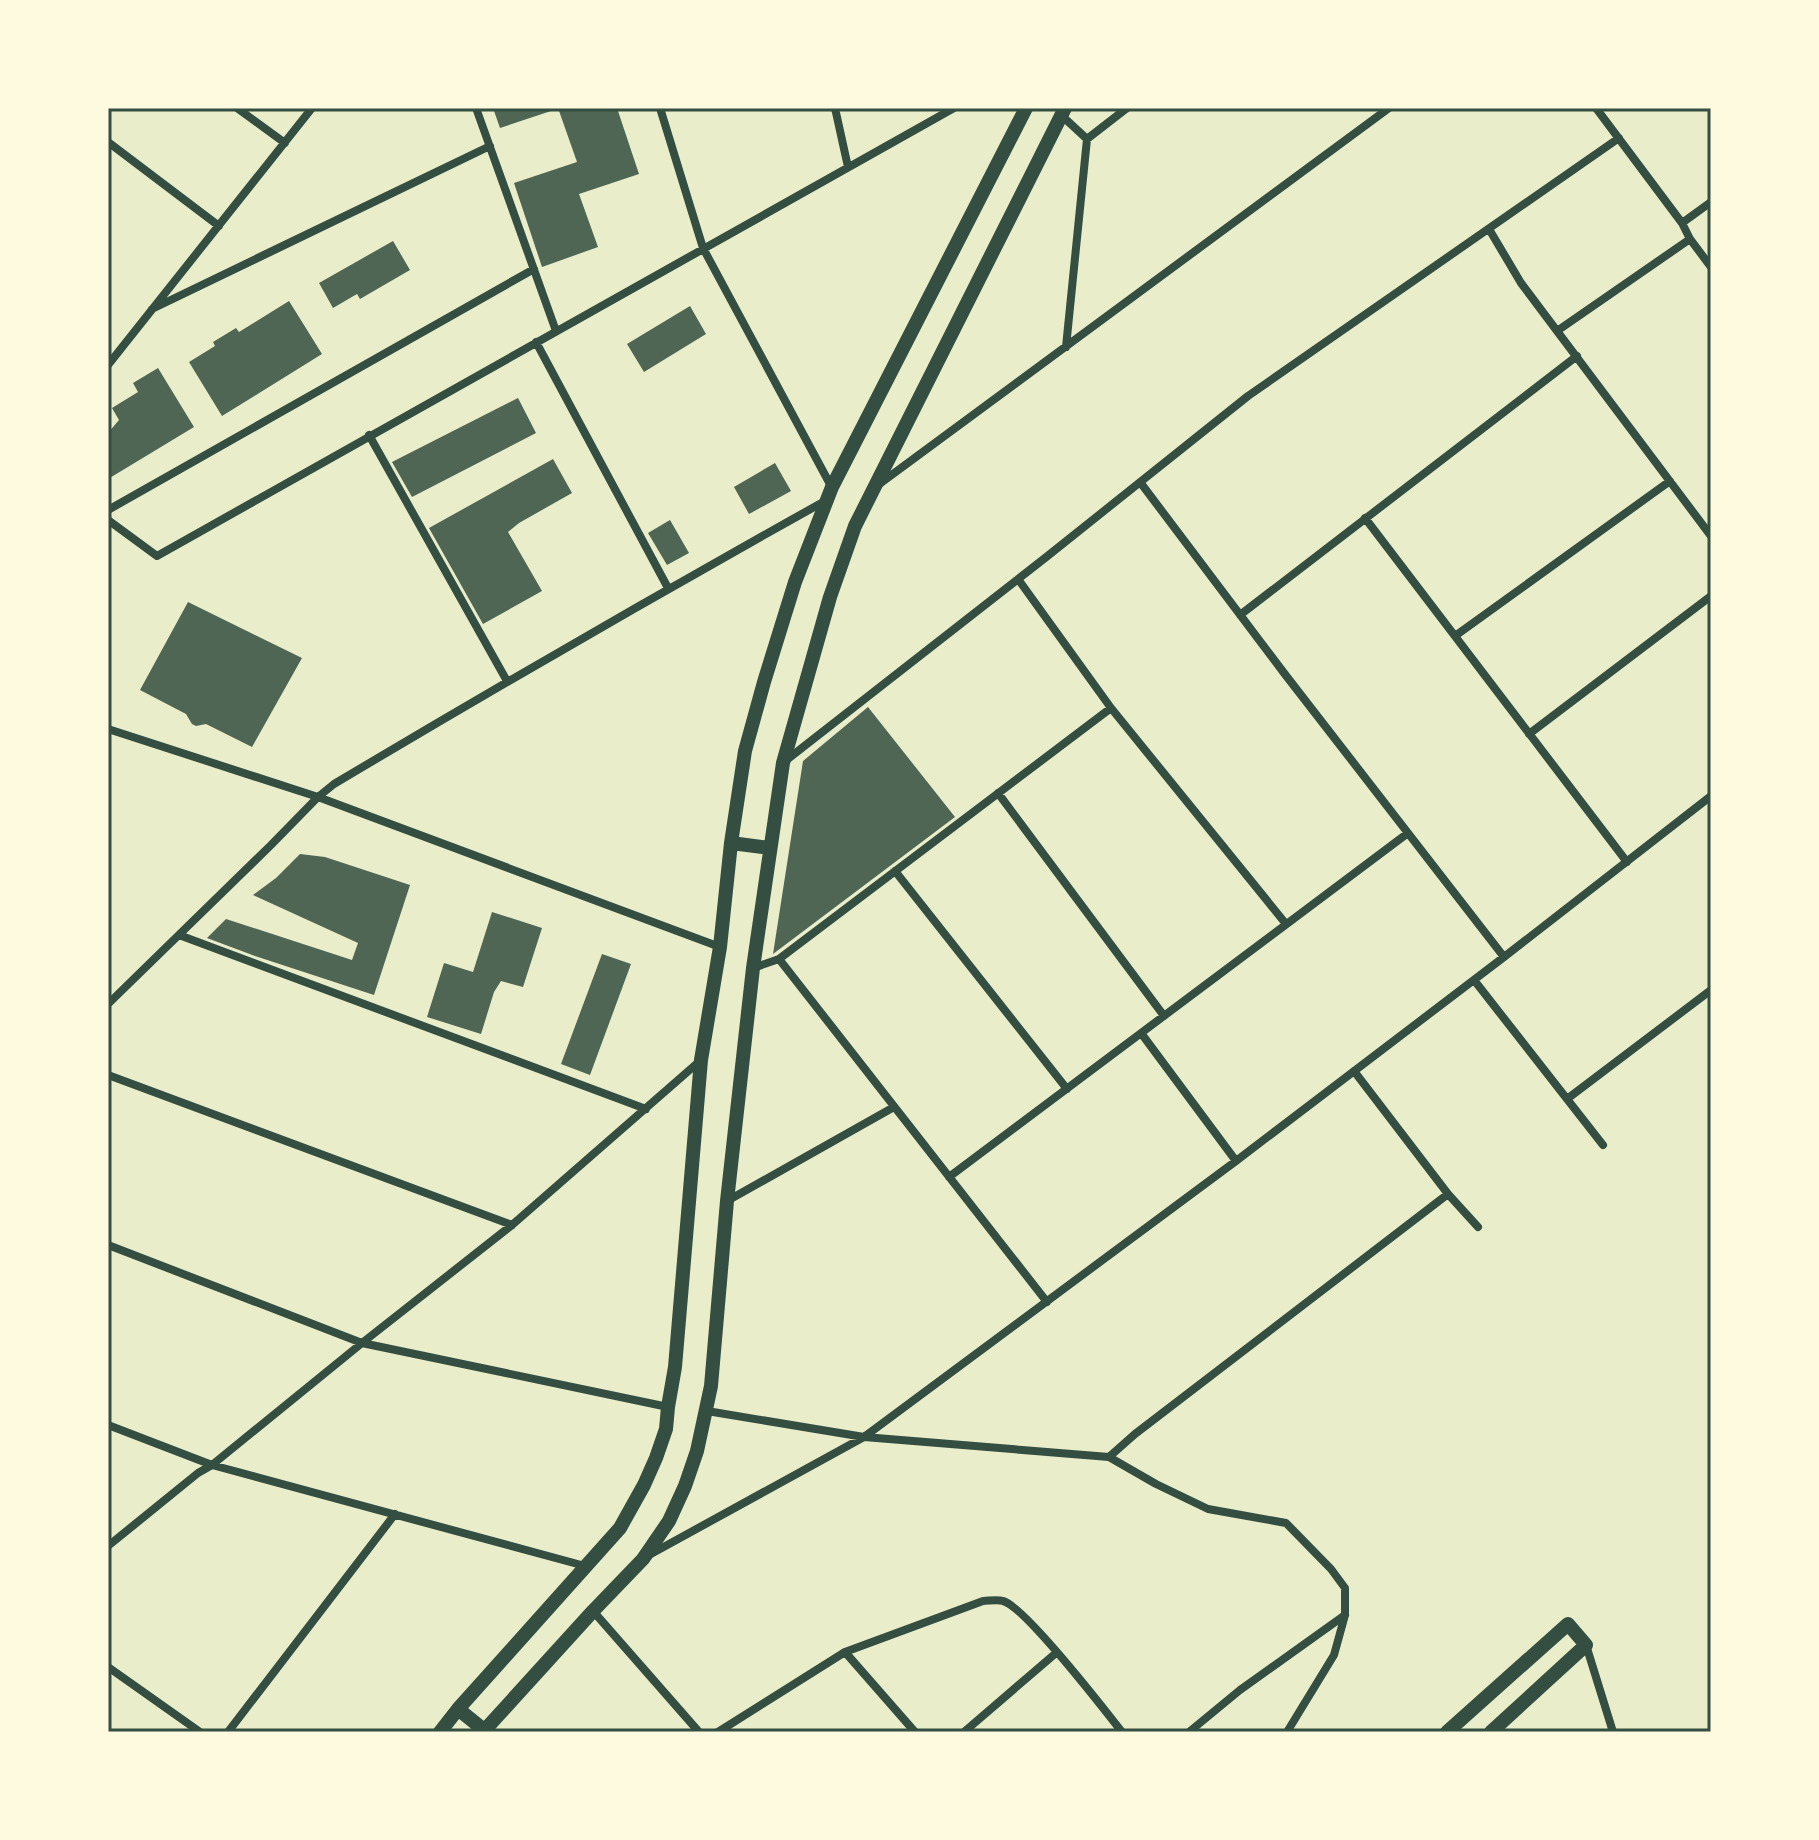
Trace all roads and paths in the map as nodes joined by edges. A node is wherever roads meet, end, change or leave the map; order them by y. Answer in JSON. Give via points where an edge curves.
{"nodes":[{"id":1,"x":237,"y":108,"type":"edge"},
{"id":2,"x":312,"y":108,"type":"edge"},
{"id":3,"x":476,"y":108,"type":"edge"},
{"id":4,"x":660,"y":108,"type":"edge"},
{"id":5,"x":835,"y":108,"type":"edge"},
{"id":6,"x":954,"y":108,"type":"edge"},
{"id":7,"x":1026,"y":108,"type":"edge"},
{"id":8,"x":1127,"y":108,"type":"edge"},
{"id":9,"x":1389,"y":108,"type":"edge"},
{"id":10,"x":1596,"y":108,"type":"edge"},
{"id":11,"x":1063,"y":112,"type":"edge"},
{"id":12,"x":1619,"y":138,"type":"junction"},
{"id":13,"x":1087,"y":139,"type":"junction"},
{"id":14,"x":108,"y":142,"type":"edge"},
{"id":15,"x":285,"y":143,"type":"junction"},
{"id":16,"x":490,"y":146,"type":"junction"},
{"id":17,"x":848,"y":167,"type":"junction"},
{"id":18,"x":1711,"y":202,"type":"edge"},
{"id":19,"x":1682,"y":223,"type":"junction"},
{"id":20,"x":219,"y":226,"type":"junction"},
{"id":21,"x":1489,"y":229,"type":"junction"},
{"id":22,"x":1690,"y":239,"type":"junction"},
{"id":23,"x":703,"y":248,"type":"junction"},
{"id":24,"x":1711,"y":267,"type":"edge"},
{"id":25,"x":534,"y":269,"type":"junction"},
{"id":26,"x":152,"y":309,"type":"junction"},
{"id":27,"x":556,"y":331,"type":"junction"},
{"id":28,"x":1557,"y":331,"type":"junction"},
{"id":29,"x":536,"y":342,"type":"junction"},
{"id":30,"x":1066,"y":347,"type":"junction"},
{"id":31,"x":1577,"y":356,"type":"junction"},
{"id":32,"x":108,"y":365,"type":"edge"},
{"id":33,"x":369,"y":435,"type":"junction"},
{"id":34,"x":1670,"y":481,"type":"junction"},
{"id":35,"x":1140,"y":482,"type":"junction"},
{"id":36,"x":875,"y":488,"type":"junction"},
{"id":37,"x":829,"y":494,"type":"junction"},
{"id":38,"x":108,"y":510,"type":"edge"},
{"id":39,"x":1365,"y":518,"type":"junction"},
{"id":40,"x":108,"y":520,"type":"edge"},
{"id":41,"x":1711,"y":536,"type":"edge"},
{"id":42,"x":1018,"y":579,"type":"junction"},
{"id":43,"x":668,"y":588,"type":"junction"},
{"id":44,"x":1711,"y":596,"type":"edge"},
{"id":45,"x":1240,"y":615,"type":"junction"},
{"id":46,"x":1455,"y":636,"type":"junction"},
{"id":47,"x":507,"y":681,"type":"junction"},
{"id":48,"x":1111,"y":708,"type":"junction"},
{"id":49,"x":108,"y":729,"type":"edge"},
{"id":50,"x":1529,"y":734,"type":"junction"},
{"id":51,"x":783,"y":763,"type":"junction"},
{"id":52,"x":998,"y":793,"type":"junction"},
{"id":53,"x":1711,"y":796,"type":"edge"},
{"id":54,"x":318,"y":797,"type":"junction"},
{"id":55,"x":1408,"y":833,"type":"junction"},
{"id":56,"x":731,"y":843,"type":"junction"},
{"id":57,"x":770,"y":848,"type":"junction"},
{"id":58,"x":1627,"y":862,"type":"junction"},
{"id":59,"x":895,"y":871,"type":"junction"},
{"id":60,"x":1286,"y":924,"type":"junction"},
{"id":61,"x":179,"y":935,"type":"junction"},
{"id":62,"x":720,"y":947,"type":"junction"},
{"id":63,"x":1504,"y":957,"type":"junction"},
{"id":64,"x":779,"y":959,"type":"junction"},
{"id":65,"x":753,"y":968,"type":"junction"},
{"id":66,"x":1474,"y":980,"type":"junction"},
{"id":67,"x":1711,"y":990,"type":"edge"},
{"id":68,"x":108,"y":1004,"type":"edge"},
{"id":69,"x":1164,"y":1016,"type":"junction"},
{"id":70,"x":1141,"y":1033,"type":"junction"},
{"id":71,"x":701,"y":1060,"type":"junction"},
{"id":72,"x":1354,"y":1071,"type":"junction"},
{"id":73,"x":108,"y":1075,"type":"edge"},
{"id":74,"x":1067,"y":1089,"type":"junction"},
{"id":75,"x":1567,"y":1099,"type":"junction"},
{"id":76,"x":894,"y":1107,"type":"junction"},
{"id":77,"x":646,"y":1109,"type":"junction"},
{"id":78,"x":1603,"y":1145,"type":"dead end"},
{"id":79,"x":1236,"y":1161,"type":"junction"},
{"id":80,"x":949,"y":1177,"type":"junction"},
{"id":81,"x":1448,"y":1194,"type":"junction"},
{"id":82,"x":727,"y":1201,"type":"junction"},
{"id":83,"x":512,"y":1225,"type":"junction"},
{"id":84,"x":1478,"y":1227,"type":"dead end"},
{"id":85,"x":108,"y":1245,"type":"edge"},
{"id":86,"x":1047,"y":1302,"type":"junction"},
{"id":87,"x":362,"y":1343,"type":"junction"},
{"id":88,"x":668,"y":1407,"type":"junction"},
{"id":89,"x":707,"y":1411,"type":"junction"},
{"id":90,"x":108,"y":1425,"type":"edge"},
{"id":91,"x":864,"y":1437,"type":"junction"},
{"id":92,"x":1109,"y":1457,"type":"junction"},
{"id":93,"x":212,"y":1465,"type":"junction"},
{"id":94,"x":395,"y":1514,"type":"junction"},
{"id":95,"x":108,"y":1546,"type":"edge"},
{"id":96,"x":643,"y":1559,"type":"junction"},
{"id":97,"x":585,"y":1566,"type":"junction"},
{"id":98,"x":593,"y":1611,"type":"junction"},
{"id":99,"x":1345,"y":1615,"type":"junction"},
{"id":100,"x":1586,"y":1645,"type":"junction"},
{"id":101,"x":845,"y":1652,"type":"junction"},
{"id":102,"x":1056,"y":1653,"type":"junction"},
{"id":103,"x":108,"y":1667,"type":"edge"},
{"id":104,"x":458,"y":1709,"type":"junction"},
{"id":105,"x":484,"y":1731,"type":"edge"},
{"id":106,"x":200,"y":1732,"type":"edge"},
{"id":107,"x":228,"y":1732,"type":"edge"},
{"id":108,"x":440,"y":1732,"type":"edge"},
{"id":109,"x":699,"y":1732,"type":"edge"},
{"id":110,"x":718,"y":1732,"type":"edge"},
{"id":111,"x":915,"y":1732,"type":"edge"},
{"id":112,"x":964,"y":1732,"type":"edge"},
{"id":113,"x":1122,"y":1732,"type":"edge"},
{"id":114,"x":1189,"y":1732,"type":"edge"},
{"id":115,"x":1287,"y":1732,"type":"edge"},
{"id":116,"x":1447,"y":1732,"type":"edge"},
{"id":117,"x":1491,"y":1732,"type":"edge"},
{"id":118,"x":1613,"y":1732,"type":"edge"}],
"edges":[{"from":1,"to":15,"type":"street"},
{"from":2,"to":15,"type":"street"},
{"from":3,"to":16,"type":"street"},
{"from":4,"to":23,"type":"street"},
{"from":5,"to":17,"type":"street"},
{"from":6,"to":17,"type":"street"},
{"from":7,"to":37,"type":"street"},
{"from":8,"to":13,"type":"street"},
{"from":9,"to":30,"type":"street"},
{"from":10,"to":12,"type":"street"},
{"from":11,"to":13,"type":"street"},
{"from":11,"to":36,"type":"street"},
{"from":12,"to":19,"type":"street"},
{"from":12,"to":21,"type":"street"},
{"from":13,"to":30,"type":"street"},
{"from":14,"to":20,"type":"street"},
{"from":15,"to":20,"type":"street"},
{"from":16,"to":25,"type":"street"},
{"from":16,"to":26,"type":"street"},
{"from":17,"to":23,"type":"street"},
{"from":18,"to":19,"type":"street"},
{"from":19,"to":22,"type":"street"},
{"from":20,"to":26,"type":"street"},
{"from":21,"to":28,"type":"street"},
{"from":21,"to":35,"type":"street","via":[[1248,396]]},
{"from":22,"to":24,"type":"street"},
{"from":22,"to":28,"type":"street"},
{"from":23,"to":27,"type":"street"},
{"from":23,"to":37,"type":"street"},
{"from":25,"to":27,"type":"street"},
{"from":25,"to":38,"type":"street"},
{"from":26,"to":32,"type":"street"},
{"from":27,"to":29,"type":"street"},
{"from":28,"to":31,"type":"street"},
{"from":29,"to":33,"type":"street"},
{"from":29,"to":43,"type":"street"},
{"from":30,"to":36,"type":"street"},
{"from":31,"to":34,"type":"street"},
{"from":31,"to":39,"type":"street"},
{"from":33,"to":40,"type":"street","via":[[157,556]]},
{"from":33,"to":47,"type":"street"},
{"from":34,"to":41,"type":"street"},
{"from":34,"to":46,"type":"street"},
{"from":35,"to":42,"type":"street"},
{"from":35,"to":45,"type":"street"},
{"from":36,"to":51,"type":"street","via":[[841,565]]},
{"from":37,"to":43,"type":"street"},
{"from":37,"to":56,"type":"street","via":[[764,682],[745,751]]},
{"from":39,"to":45,"type":"street"},
{"from":39,"to":46,"type":"street"},
{"from":42,"to":48,"type":"street"},
{"from":42,"to":51,"type":"street"},
{"from":43,"to":47,"type":"street"},
{"from":44,"to":50,"type":"street"},
{"from":45,"to":55,"type":"street"},
{"from":46,"to":50,"type":"street"},
{"from":47,"to":54,"type":"street"},
{"from":48,"to":52,"type":"street"},
{"from":48,"to":60,"type":"street"},
{"from":49,"to":54,"type":"street"},
{"from":50,"to":58,"type":"street"},
{"from":51,"to":57,"type":"street"},
{"from":52,"to":59,"type":"street"},
{"from":52,"to":69,"type":"street"},
{"from":53,"to":58,"type":"street"},
{"from":54,"to":61,"type":"street"},
{"from":54,"to":62,"type":"street"},
{"from":55,"to":60,"type":"street"},
{"from":55,"to":63,"type":"street"},
{"from":56,"to":57,"type":"street"},
{"from":56,"to":62,"type":"street"},
{"from":57,"to":65,"type":"street"},
{"from":58,"to":63,"type":"street"},
{"from":59,"to":64,"type":"street"},
{"from":59,"to":74,"type":"street"},
{"from":60,"to":69,"type":"street"},
{"from":61,"to":68,"type":"street"},
{"from":61,"to":77,"type":"street"},
{"from":62,"to":71,"type":"street"},
{"from":63,"to":66,"type":"street"},
{"from":64,"to":65,"type":"street"},
{"from":64,"to":76,"type":"street"},
{"from":65,"to":82,"type":"street"},
{"from":66,"to":72,"type":"street"},
{"from":66,"to":75,"type":"street"},
{"from":67,"to":75,"type":"street"},
{"from":69,"to":70,"type":"street"},
{"from":70,"to":74,"type":"street"},
{"from":70,"to":79,"type":"street"},
{"from":71,"to":77,"type":"street"},
{"from":71,"to":88,"type":"street"},
{"from":72,"to":79,"type":"street"},
{"from":72,"to":81,"type":"street"},
{"from":73,"to":83,"type":"street"},
{"from":74,"to":80,"type":"street"},
{"from":75,"to":78,"type":"street"},
{"from":76,"to":80,"type":"street"},
{"from":76,"to":82,"type":"street"},
{"from":77,"to":83,"type":"street"},
{"from":79,"to":86,"type":"street"},
{"from":80,"to":86,"type":"street"},
{"from":81,"to":84,"type":"street"},
{"from":81,"to":92,"type":"street"},
{"from":82,"to":89,"type":"street"},
{"from":83,"to":87,"type":"street"},
{"from":85,"to":87,"type":"street"},
{"from":86,"to":91,"type":"street"},
{"from":87,"to":88,"type":"street"},
{"from":87,"to":93,"type":"street"},
{"from":88,"to":97,"type":"street","via":[[666,1429],[644,1485],[620,1528]]},
{"from":89,"to":91,"type":"street"},
{"from":89,"to":96,"type":"street","via":[[685,1486]]},
{"from":90,"to":93,"type":"street"},
{"from":91,"to":92,"type":"street"},
{"from":91,"to":96,"type":"street"},
{"from":92,"to":99,"type":"street","via":[[1208,1509],[1286,1523],[1345,1588]]},
{"from":93,"to":94,"type":"street"},
{"from":93,"to":95,"type":"street"},
{"from":94,"to":97,"type":"street"},
{"from":94,"to":107,"type":"street"},
{"from":96,"to":98,"type":"street"},
{"from":97,"to":104,"type":"street"},
{"from":98,"to":105,"type":"street"},
{"from":98,"to":109,"type":"street"},
{"from":99,"to":114,"type":"street"},
{"from":99,"to":115,"type":"street","via":[[1334,1655]]},
{"from":100,"to":116,"type":"street","via":[[1568,1624]]},
{"from":100,"to":117,"type":"street"},
{"from":100,"to":118,"type":"street"},
{"from":101,"to":102,"type":"street","via":[[983,1601],[1003,1601],[1017,1609]]},
{"from":101,"to":110,"type":"street"},
{"from":101,"to":111,"type":"street"},
{"from":102,"to":112,"type":"street"},
{"from":102,"to":113,"type":"street"},
{"from":103,"to":106,"type":"street"},
{"from":104,"to":105,"type":"street"},
{"from":104,"to":108,"type":"street"}]}
